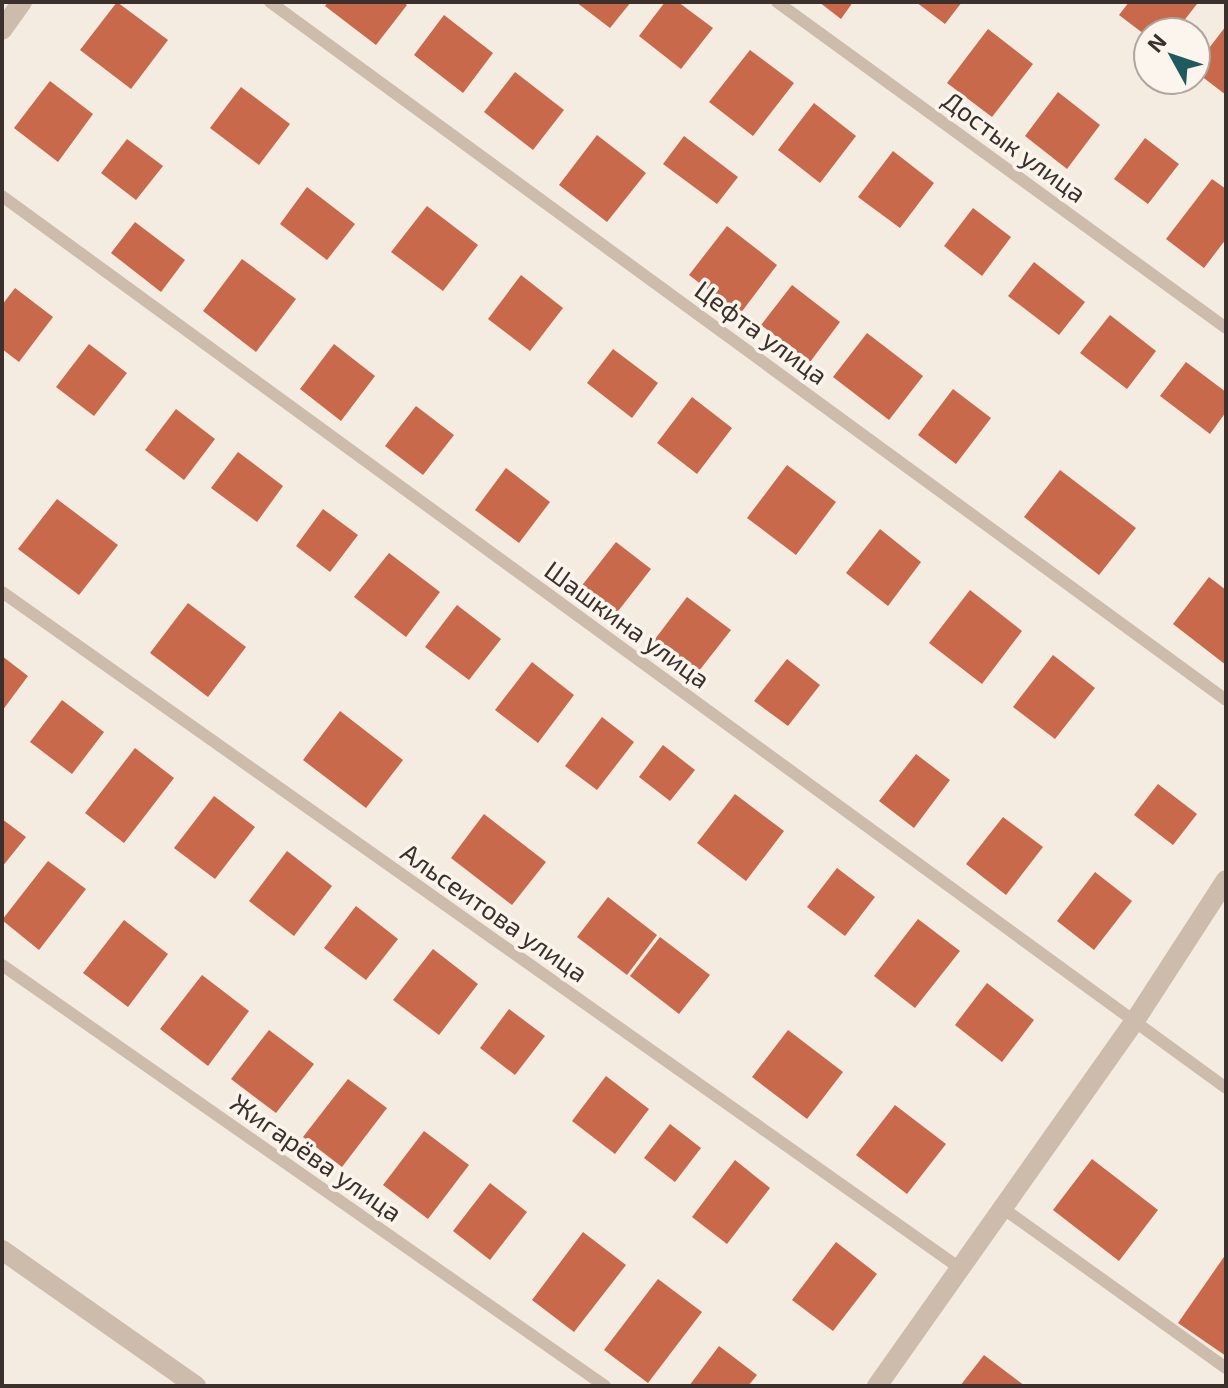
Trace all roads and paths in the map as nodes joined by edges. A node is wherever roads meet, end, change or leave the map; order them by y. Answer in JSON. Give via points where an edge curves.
{"nodes":[{"id":1,"x":22,"y":2,"type":"edge"},
{"id":2,"x":270,"y":2,"type":"edge"},
{"id":3,"x":777,"y":2,"type":"edge"},
{"id":4,"x":2,"y":30,"type":"edge"},
{"id":5,"x":2,"y":196,"type":"edge"},
{"id":6,"x":1226,"y":328,"type":"edge"},
{"id":7,"x":2,"y":592,"type":"edge"},
{"id":8,"x":1226,"y":700,"type":"edge"},
{"id":9,"x":1226,"y":880,"type":"edge"},
{"id":10,"x":2,"y":965,"type":"edge"},
{"id":11,"x":1134,"y":1022,"type":"junction"},
{"id":12,"x":1226,"y":1088,"type":"edge"},
{"id":13,"x":1004,"y":1209,"type":"junction"},
{"id":14,"x":2,"y":1250,"type":"edge"},
{"id":15,"x":961,"y":1269,"type":"junction"},
{"id":16,"x":1226,"y":1368,"type":"edge"},
{"id":17,"x":196,"y":1386,"type":"edge"},
{"id":18,"x":605,"y":1386,"type":"edge"},
{"id":19,"x":877,"y":1386,"type":"edge"}],
"edges":[{"from":1,"to":4,"type":"street"},
{"from":2,"to":8,"type":"lane","name":"Цефта улица"},
{"from":3,"to":6,"type":"lane","name":"Достык улица"},
{"from":5,"to":11,"type":"lane","name":"Шашкина улица"},
{"from":7,"to":15,"type":"lane","name":"Альсеитова улица"},
{"from":9,"to":11,"type":"street"},
{"from":10,"to":18,"type":"lane","name":"Жигарёва улица"},
{"from":11,"to":12,"type":"lane","name":"Шашкина улица"},
{"from":11,"to":13,"type":"street"},
{"from":13,"to":15,"type":"street"},
{"from":13,"to":16,"type":"lane"},
{"from":14,"to":17,"type":"street"},
{"from":15,"to":19,"type":"street"}]}
